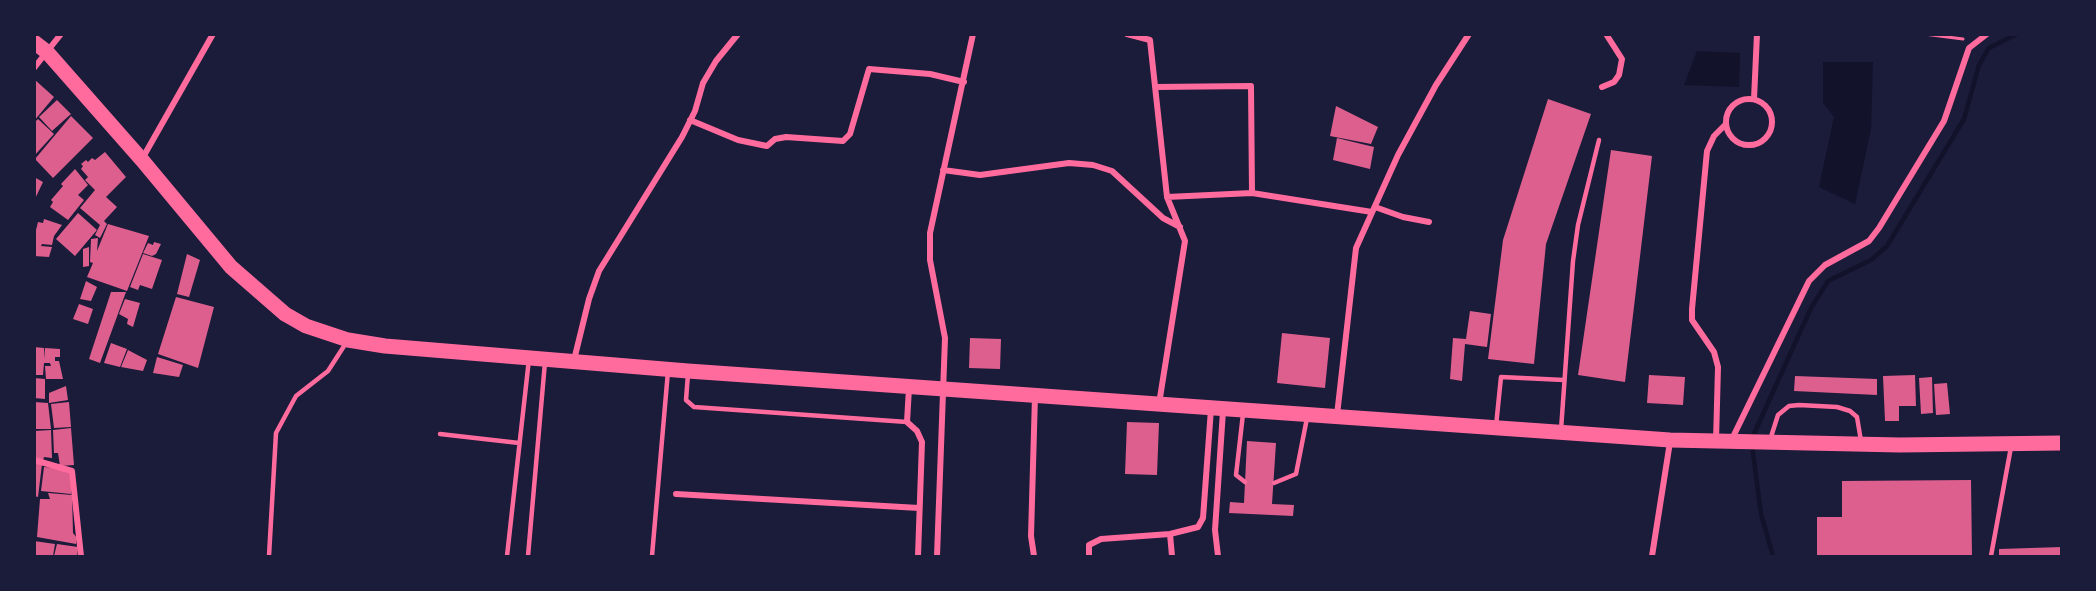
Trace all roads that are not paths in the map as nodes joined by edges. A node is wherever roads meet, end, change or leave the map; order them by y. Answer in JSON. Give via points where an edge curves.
{"nodes":[{"id":1,"x":61,"y":34,"type":"edge"},
{"id":2,"x":213,"y":34,"type":"edge"},
{"id":3,"x":738,"y":34,"type":"edge"},
{"id":4,"x":973,"y":34,"type":"edge"},
{"id":5,"x":1127,"y":34,"type":"edge"},
{"id":6,"x":1468,"y":34,"type":"edge"},
{"id":7,"x":1606,"y":34,"type":"edge"},
{"id":8,"x":1757,"y":34,"type":"edge"},
{"id":9,"x":1987,"y":34,"type":"edge"},
{"id":10,"x":34,"y":42,"type":"edge"},
{"id":11,"x":47,"y":52,"type":"junction"},
{"id":12,"x":34,"y":68,"type":"edge"},
{"id":13,"x":964,"y":82,"type":"junction"},
{"id":14,"x":1155,"y":87,"type":"junction"},
{"id":15,"x":1602,"y":87,"type":"dead end"},
{"id":16,"x":1754,"y":99,"type":"junction"},
{"id":17,"x":690,"y":120,"type":"junction"},
{"id":18,"x":1726,"y":124,"type":"junction"},
{"id":19,"x":1599,"y":141,"type":"dead end"},
{"id":20,"x":142,"y":160,"type":"junction"},
{"id":21,"x":943,"y":170,"type":"junction"},
{"id":22,"x":1252,"y":193,"type":"junction"},
{"id":23,"x":1167,"y":196,"type":"junction"},
{"id":24,"x":1374,"y":209,"type":"junction"},
{"id":25,"x":1430,"y":222,"type":"dead end"},
{"id":26,"x":1180,"y":227,"type":"junction"},
{"id":27,"x":348,"y":340,"type":"junction"},
{"id":28,"x":529,"y":358,"type":"junction"},
{"id":29,"x":545,"y":359,"type":"junction"},
{"id":30,"x":574,"y":361,"type":"junction"},
{"id":31,"x":668,"y":369,"type":"junction"},
{"id":32,"x":688,"y":371,"type":"junction"},
{"id":33,"x":1564,"y":380,"type":"junction"},
{"id":34,"x":909,"y":387,"type":"junction"},
{"id":35,"x":941,"y":389,"type":"junction"},
{"id":36,"x":1035,"y":395,"type":"junction"},
{"id":37,"x":1159,"y":404,"type":"junction"},
{"id":38,"x":1217,"y":408,"type":"junction"},
{"id":39,"x":1243,"y":411,"type":"junction"},
{"id":40,"x":1307,"y":415,"type":"junction"},
{"id":41,"x":1336,"y":417,"type":"junction"},
{"id":42,"x":907,"y":422,"type":"junction"},
{"id":43,"x":1495,"y":428,"type":"junction"},
{"id":44,"x":1561,"y":432,"type":"junction"},
{"id":45,"x":440,"y":434,"type":"dead end"},
{"id":46,"x":1670,"y":440,"type":"junction"},
{"id":47,"x":1729,"y":441,"type":"junction"},
{"id":48,"x":2061,"y":442,"type":"edge"},
{"id":49,"x":519,"y":443,"type":"junction"},
{"id":50,"x":1768,"y":443,"type":"junction"},
{"id":51,"x":2012,"y":443,"type":"junction"},
{"id":52,"x":1862,"y":445,"type":"junction"},
{"id":53,"x":34,"y":460,"type":"edge"},
{"id":54,"x":1245,"y":482,"type":"dead end"},
{"id":55,"x":1274,"y":483,"type":"dead end"},
{"id":56,"x":676,"y":494,"type":"dead end"},
{"id":57,"x":919,"y":508,"type":"junction"},
{"id":58,"x":1170,"y":534,"type":"junction"},
{"id":59,"x":81,"y":556,"type":"edge"},
{"id":60,"x":269,"y":556,"type":"edge"},
{"id":61,"x":507,"y":556,"type":"edge"},
{"id":62,"x":528,"y":556,"type":"edge"},
{"id":63,"x":652,"y":556,"type":"edge"},
{"id":64,"x":918,"y":556,"type":"edge"},
{"id":65,"x":937,"y":556,"type":"edge"},
{"id":66,"x":1034,"y":556,"type":"edge"},
{"id":67,"x":1089,"y":556,"type":"edge"},
{"id":68,"x":1172,"y":556,"type":"edge"},
{"id":69,"x":1218,"y":556,"type":"edge"},
{"id":70,"x":1652,"y":556,"type":"edge"},
{"id":71,"x":1991,"y":556,"type":"edge"}],
"edges":[{"from":1,"to":11,"type":"street"},
{"from":2,"to":20,"type":"street"},
{"from":3,"to":17,"type":"street","via":[[703,83]]},
{"from":4,"to":13,"type":"street"},
{"from":5,"to":14,"type":"street","via":[[1150,40]]},
{"from":6,"to":24,"type":"street","via":[[1418,117]]},
{"from":7,"to":15,"type":"street","via":[[1622,59],[1622,69],[1614,82]]},
{"from":8,"to":16,"type":"street"},
{"from":9,"to":47,"type":"street","via":[[1969,48],[1944,121],[1869,242],[1825,265],[1809,280]]},
{"from":10,"to":11,"type":"highway"},
{"from":11,"to":12,"type":"street"},
{"from":11,"to":20,"type":"highway"},
{"from":13,"to":17,"type":"street","via":[[930,74],[869,69],[850,134],[843,141],[786,137],[767,146],[738,140]]},
{"from":13,"to":21,"type":"street"},
{"from":14,"to":22,"type":"street","via":[[1251,86]]},
{"from":14,"to":23,"type":"street"},
{"from":16,"to":18,"type":"street","via":[[1734,104]]},
{"from":16,"to":18,"type":"street","via":[[1762,102],[1772,116],[1773,125],[1765,140],[1749,146],[1741,144],[1728,132]]},
{"from":17,"to":30,"type":"street","via":[[599,272]]},
{"from":18,"to":47,"type":"street","via":[[1707,151],[1692,320],[1714,352]]},
{"from":19,"to":33,"type":"lane","via":[[1578,225]]},
{"from":20,"to":27,"type":"highway","via":[[214,248],[259,294],[306,326]]},
{"from":21,"to":26,"type":"street","via":[[980,175],[1069,163],[1093,165],[1112,171],[1163,218]]},
{"from":21,"to":35,"type":"street","via":[[930,233],[930,260],[945,332]]},
{"from":22,"to":23,"type":"street"},
{"from":22,"to":24,"type":"street"},
{"from":23,"to":26,"type":"street"},
{"from":24,"to":25,"type":"street"},
{"from":24,"to":41,"type":"street","via":[[1356,248]]},
{"from":26,"to":37,"type":"street","via":[[1185,241]]},
{"from":27,"to":28,"type":"highway"},
{"from":27,"to":60,"type":"lane","via":[[328,371],[296,396],[276,433]]},
{"from":28,"to":29,"type":"highway"},
{"from":28,"to":49,"type":"lane"},
{"from":29,"to":30,"type":"highway"},
{"from":29,"to":62,"type":"lane"},
{"from":30,"to":31,"type":"highway"},
{"from":31,"to":32,"type":"highway"},
{"from":31,"to":63,"type":"lane"},
{"from":32,"to":34,"type":"highway"},
{"from":32,"to":42,"type":"lane","via":[[686,400],[694,408]]},
{"from":33,"to":43,"type":"lane","via":[[1501,377]]},
{"from":33,"to":44,"type":"lane"},
{"from":34,"to":35,"type":"highway"},
{"from":34,"to":42,"type":"street"},
{"from":35,"to":36,"type":"highway"},
{"from":35,"to":65,"type":"street"},
{"from":36,"to":37,"type":"highway"},
{"from":36,"to":66,"type":"street","via":[[1031,536]]},
{"from":37,"to":38,"type":"highway"},
{"from":38,"to":39,"type":"highway"},
{"from":38,"to":58,"type":"street","via":[[1203,518],[1198,527]]},
{"from":38,"to":69,"type":"street"},
{"from":39,"to":40,"type":"highway"},
{"from":39,"to":54,"type":"lane","via":[[1236,475]]},
{"from":40,"to":41,"type":"highway"},
{"from":40,"to":55,"type":"lane","via":[[1296,474]]},
{"from":41,"to":43,"type":"highway"},
{"from":42,"to":57,"type":"street","via":[[917,431],[921,442]]},
{"from":43,"to":44,"type":"highway"},
{"from":44,"to":46,"type":"highway"},
{"from":45,"to":49,"type":"lane"},
{"from":46,"to":47,"type":"highway"},
{"from":46,"to":70,"type":"street"},
{"from":47,"to":50,"type":"highway"},
{"from":48,"to":51,"type":"highway"},
{"from":49,"to":61,"type":"lane"},
{"from":50,"to":52,"type":"highway"},
{"from":50,"to":52,"type":"lane","via":[[1778,415],[1789,406],[1799,405],[1850,411],[1857,417]]},
{"from":51,"to":52,"type":"highway"},
{"from":51,"to":71,"type":"lane"},
{"from":53,"to":59,"type":"street","via":[[72,471]]},
{"from":56,"to":57,"type":"street"},
{"from":57,"to":64,"type":"street"},
{"from":58,"to":67,"type":"street","via":[[1101,539],[1089,545]]},
{"from":58,"to":68,"type":"street"}]}
